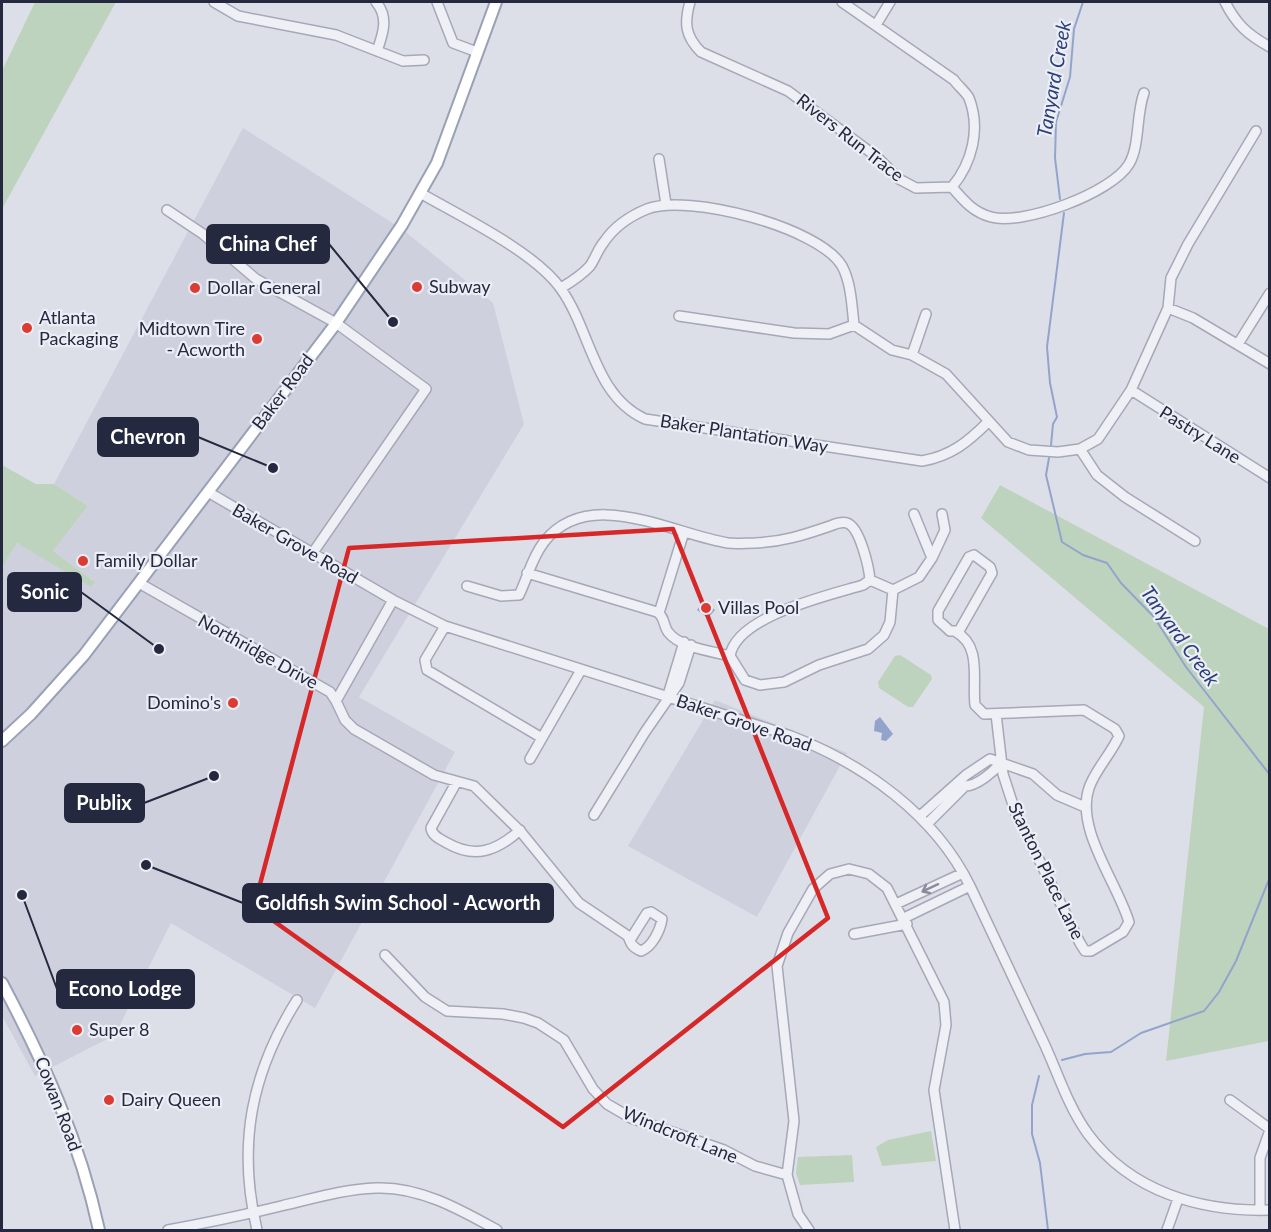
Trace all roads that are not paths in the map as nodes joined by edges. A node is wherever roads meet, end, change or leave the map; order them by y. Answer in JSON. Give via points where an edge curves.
{"nodes":[{"id":1,"x":214,"y":2,"type":"edge"},
{"id":2,"x":376,"y":2,"type":"edge"},
{"id":3,"x":437,"y":2,"type":"edge"},
{"id":4,"x":496,"y":2,"type":"edge"},
{"id":5,"x":690,"y":2,"type":"edge"},
{"id":6,"x":842,"y":2,"type":"edge"},
{"id":7,"x":890,"y":2,"type":"edge"},
{"id":8,"x":1225,"y":2,"type":"edge"},
{"id":9,"x":876,"y":25,"type":"junction"},
{"id":10,"x":1269,"y":47,"type":"edge"},
{"id":11,"x":377,"y":51,"type":"junction"},
{"id":12,"x":477,"y":52,"type":"junction"},
{"id":13,"x":423,"y":60,"type":"dead end"},
{"id":14,"x":1144,"y":93,"type":"dead end"},
{"id":15,"x":1256,"y":131,"type":"dead end"},
{"id":16,"x":659,"y":159,"type":"dead end"},
{"id":17,"x":952,"y":187,"type":"junction"},
{"id":18,"x":422,"y":194,"type":"junction"},
{"id":19,"x":666,"y":204,"type":"junction"},
{"id":20,"x":166,"y":210,"type":"dead end"},
{"id":21,"x":561,"y":288,"type":"junction"},
{"id":22,"x":1269,"y":293,"type":"edge"},
{"id":23,"x":1168,"y":308,"type":"junction"},
{"id":24,"x":926,"y":314,"type":"dead end"},
{"id":25,"x":680,"y":316,"type":"dead end"},
{"id":26,"x":336,"y":323,"type":"junction"},
{"id":27,"x":854,"y":325,"type":"junction"},
{"id":28,"x":1238,"y":344,"type":"junction"},
{"id":29,"x":912,"y":355,"type":"junction"},
{"id":30,"x":1269,"y":364,"type":"edge"},
{"id":31,"x":1131,"y":390,"type":"junction"},
{"id":32,"x":988,"y":422,"type":"junction"},
{"id":33,"x":1080,"y":449,"type":"junction"},
{"id":34,"x":1269,"y":478,"type":"edge"},
{"id":35,"x":208,"y":492,"type":"junction"},
{"id":36,"x":914,"y":514,"type":"dead end"},
{"id":37,"x":942,"y":514,"type":"dead end"},
{"id":38,"x":684,"y":532,"type":"junction"},
{"id":39,"x":1195,"y":541,"type":"dead end"},
{"id":40,"x":312,"y":554,"type":"junction"},
{"id":41,"x":932,"y":558,"type":"junction"},
{"id":42,"x":527,"y":573,"type":"junction"},
{"id":43,"x":870,"y":580,"type":"junction"},
{"id":44,"x":139,"y":583,"type":"junction"},
{"id":45,"x":467,"y":586,"type":"dead end"},
{"id":46,"x":893,"y":590,"type":"junction"},
{"id":47,"x":393,"y":600,"type":"junction"},
{"id":48,"x":659,"y":613,"type":"junction"},
{"id":49,"x":445,"y":626,"type":"junction"},
{"id":50,"x":956,"y":632,"type":"junction"},
{"id":51,"x":687,"y":644,"type":"junction"},
{"id":52,"x":730,"y":656,"type":"junction"},
{"id":53,"x":581,"y":670,"type":"junction"},
{"id":54,"x":667,"y":697,"type":"junction"},
{"id":55,"x":336,"y":701,"type":"junction"},
{"id":56,"x":996,"y":714,"type":"junction"},
{"id":57,"x":542,"y":738,"type":"junction"},
{"id":58,"x":2,"y":741,"type":"edge"},
{"id":59,"x":530,"y":759,"type":"dead end"},
{"id":60,"x":1001,"y":763,"type":"junction"},
{"id":61,"x":456,"y":783,"type":"junction"},
{"id":62,"x":1085,"y":807,"type":"junction"},
{"id":63,"x":594,"y":815,"type":"dead end"},
{"id":64,"x":920,"y":816,"type":"junction"},
{"id":65,"x":927,"y":823,"type":"junction"},
{"id":66,"x":520,"y":830,"type":"junction"},
{"id":67,"x":963,"y":873,"type":"junction"},
{"id":68,"x":970,"y":886,"type":"junction"},
{"id":69,"x":896,"y":904,"type":"junction"},
{"id":70,"x":905,"y":921,"type":"junction"},
{"id":71,"x":854,"y":934,"type":"dead end"},
{"id":72,"x":630,"y":940,"type":"dead end"},
{"id":73,"x":385,"y":955,"type":"dead end"},
{"id":74,"x":2,"y":983,"type":"edge"},
{"id":75,"x":297,"y":1000,"type":"dead end"},
{"id":76,"x":1230,"y":1100,"type":"dead end"},
{"id":77,"x":1269,"y":1129,"type":"edge"},
{"id":78,"x":787,"y":1175,"type":"junction"},
{"id":79,"x":1178,"y":1199,"type":"junction"},
{"id":80,"x":1264,"y":1210,"type":"edge"},
{"id":81,"x":253,"y":1213,"type":"junction"},
{"id":82,"x":99,"y":1230,"type":"edge"},
{"id":83,"x":168,"y":1230,"type":"edge"},
{"id":84,"x":257,"y":1230,"type":"edge"},
{"id":85,"x":497,"y":1230,"type":"edge"},
{"id":86,"x":809,"y":1230,"type":"edge"},
{"id":87,"x":955,"y":1230,"type":"edge"},
{"id":88,"x":1167,"y":1230,"type":"edge"}],
"edges":[{"from":1,"to":11,"type":"street","via":[[238,16],[336,35]]},
{"from":2,"to":11,"type":"street","via":[[382,9],[385,30]]},
{"from":3,"to":12,"type":"street","via":[[453,43]]},
{"from":4,"to":12,"type":"main road","name":"Baker Road"},
{"from":5,"to":17,"type":"street","name":"Rivers Run Trace","via":[[686,30],[689,41],[700,52],[788,91],[877,157],[899,179],[916,188]]},
{"from":6,"to":9,"type":"street"},
{"from":7,"to":9,"type":"street"},
{"from":8,"to":10,"type":"street","via":[[1246,34]]},
{"from":9,"to":17,"type":"street","via":[[954,80],[969,97],[972,151],[966,170]]},
{"from":11,"to":13,"type":"street","via":[[403,62]]},
{"from":12,"to":18,"type":"main road","name":"Baker Road","via":[[455,120]]},
{"from":14,"to":17,"type":"street","via":[[1129,164],[1116,179],[1094,193],[1003,218],[973,211]]},
{"from":15,"to":23,"type":"street","via":[[1171,278]]},
{"from":16,"to":19,"type":"street"},
{"from":18,"to":21,"type":"street","name":"Baker Plantation Way","via":[[537,264]]},
{"from":18,"to":26,"type":"main road","name":"Baker Road"},
{"from":19,"to":21,"type":"street","via":[[622,222],[604,241],[590,265]]},
{"from":19,"to":27,"type":"street","via":[[745,214],[824,246],[842,267]]},
{"from":20,"to":26,"type":"street","via":[[203,234],[256,279]]},
{"from":21,"to":32,"type":"street","name":"Baker Plantation Way","via":[[615,398],[631,413],[645,419],[922,461],[944,457],[967,443]]},
{"from":22,"to":28,"type":"street"},
{"from":23,"to":28,"type":"street"},
{"from":23,"to":31,"type":"street"},
{"from":24,"to":29,"type":"street"},
{"from":25,"to":27,"type":"street","via":[[794,333],[829,334]]},
{"from":26,"to":35,"type":"main road","name":"Baker Road"},
{"from":26,"to":40,"type":"street","via":[[426,389]]},
{"from":27,"to":29,"type":"street","via":[[892,350]]},
{"from":28,"to":30,"type":"street"},
{"from":29,"to":32,"type":"street","via":[[946,374]]},
{"from":31,"to":33,"type":"street","via":[[1098,439]]},
{"from":31,"to":34,"type":"street","name":"Pastry Lane"},
{"from":32,"to":33,"type":"street","via":[[1008,442],[1029,450]]},
{"from":33,"to":39,"type":"street","via":[[1097,475]]},
{"from":35,"to":40,"type":"street","name":"Baker Grove Road"},
{"from":35,"to":44,"type":"main road","name":"Baker Road"},
{"from":36,"to":41,"type":"street"},
{"from":37,"to":41,"type":"street","via":[[945,530]]},
{"from":38,"to":42,"type":"street","via":[[629,518],[574,519],[553,532]]},
{"from":38,"to":43,"type":"street","via":[[730,543],[770,542],[806,535],[838,522],[848,523],[862,545]]},
{"from":38,"to":48,"type":"street"},
{"from":40,"to":47,"type":"street","name":"Baker Grove Road"},
{"from":41,"to":46,"type":"street","via":[[919,577]]},
{"from":42,"to":45,"type":"street","via":[[519,595],[514,597]]},
{"from":42,"to":48,"type":"street"},
{"from":43,"to":46,"type":"street"},
{"from":43,"to":52,"type":"street","via":[[760,622],[734,643]]},
{"from":44,"to":55,"type":"street","name":"Northridge Drive","via":[[330,692]]},
{"from":44,"to":58,"type":"main road","name":"Baker Road","via":[[84,655]]},
{"from":46,"to":52,"type":"street","via":[[890,622],[884,635],[868,649],[828,661],[784,682],[760,685],[745,680]]},
{"from":47,"to":49,"type":"street","name":"Baker Grove Road"},
{"from":47,"to":55,"type":"street","name":"Northridge Drive"},
{"from":48,"to":51,"type":"street","via":[[667,631]]},
{"from":49,"to":53,"type":"street","name":"Baker Grove Road"},
{"from":49,"to":57,"type":"street","via":[[425,660],[427,669]]},
{"from":50,"to":50,"type":"street","via":[[943,627],[938,611],[969,557],[974,555],[992,573]]},
{"from":50,"to":56,"type":"street","via":[[973,651],[975,705],[984,714]]},
{"from":51,"to":52,"type":"street"},
{"from":51,"to":54,"type":"street"},
{"from":53,"to":54,"type":"street","name":"Baker Grove Road"},
{"from":53,"to":57,"type":"street"},
{"from":54,"to":63,"type":"street"},
{"from":54,"to":64,"type":"street","name":"Baker Grove Road","via":[[815,746],[860,771]]},
{"from":55,"to":61,"type":"street","via":[[354,729],[434,775]]},
{"from":56,"to":60,"type":"street"},
{"from":56,"to":62,"type":"street","via":[[1084,710],[1115,729],[1119,736],[1090,785]]},
{"from":57,"to":59,"type":"street"},
{"from":60,"to":62,"type":"street","via":[[1033,774],[1057,795]]},
{"from":60,"to":62,"type":"street","name":"Stanton Place Lane","via":[[1008,792],[1029,840],[1080,943],[1085,951],[1091,951],[1123,932],[1129,922],[1086,822]]},
{"from":60,"to":64,"type":"street","via":[[990,759],[980,763]]},
{"from":60,"to":65,"type":"street","via":[[971,778]]},
{"from":61,"to":66,"type":"street","via":[[474,786]]},
{"from":61,"to":66,"type":"street","via":[[431,828],[434,835],[472,853],[496,848]]},
{"from":64,"to":65,"type":"street","name":"Baker Grove Road"},
{"from":65,"to":67,"type":"street","name":"Baker Grove Road","via":[[946,844]]},
{"from":66,"to":72,"type":"street","via":[[579,903]]},
{"from":67,"to":68,"type":"street","name":"Baker Grove Road"},
{"from":67,"to":69,"type":"street","one_way":true},
{"from":68,"to":70,"type":"street"},
{"from":68,"to":79,"type":"street","name":"Baker Grove Road","via":[[1087,1133],[1130,1173]]},
{"from":69,"to":70,"type":"street"},
{"from":69,"to":78,"type":"street","via":[[884,885],[869,874],[849,869],[830,874],[813,889],[800,909],[780,951],[777,981],[794,1121]]},
{"from":70,"to":71,"type":"street"},
{"from":70,"to":87,"type":"street","via":[[946,1007],[934,1090]]},
{"from":73,"to":78,"type":"street","name":"Windcroft Lane","via":[[425,997],[447,1011],[524,1018],[564,1040],[593,1089],[607,1104],[631,1118]]},
{"from":74,"to":82,"type":"main road","name":"Cowan Road","via":[[59,1101]]},
{"from":75,"to":81,"type":"street","via":[[267,1055],[250,1113]]},
{"from":76,"to":77,"type":"street"},
{"from":77,"to":80,"type":"street","via":[[1260,1158]]},
{"from":78,"to":86,"type":"street","via":[[798,1214]]},
{"from":79,"to":80,"type":"street","name":"Baker Grove Road","via":[[1215,1208]]},
{"from":79,"to":88,"type":"street"},
{"from":81,"to":83,"type":"street"},
{"from":81,"to":84,"type":"street"},
{"from":81,"to":85,"type":"street","via":[[377,1187],[435,1199]]}]}
